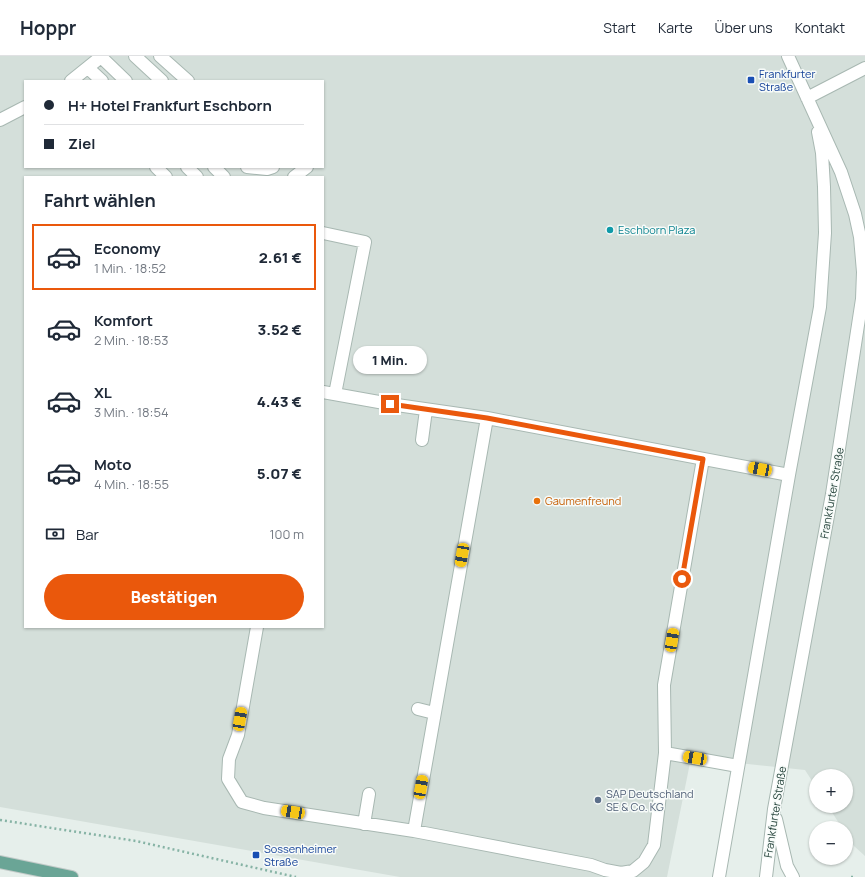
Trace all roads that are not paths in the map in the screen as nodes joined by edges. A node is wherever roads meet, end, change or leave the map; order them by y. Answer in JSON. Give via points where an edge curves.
{"nodes":[{"id":1,"x":102,"y":56,"type":"edge"},
{"id":2,"x":135,"y":56,"type":"edge"},
{"id":3,"x":160,"y":56,"type":"edge"},
{"id":4,"x":788,"y":56,"type":"edge"},
{"id":5,"x":88,"y":68,"type":"junction"},
{"id":6,"x":865,"y":68,"type":"edge"},
{"id":7,"x":73,"y":80,"type":"edge"},
{"id":8,"x":101,"y":80,"type":"edge"},
{"id":9,"x":125,"y":80,"type":"edge"},
{"id":10,"x":161,"y":80,"type":"edge"},
{"id":11,"x":187,"y":80,"type":"edge"},
{"id":12,"x":806,"y":98,"type":"junction"},
{"id":13,"x":24,"y":108,"type":"edge"},
{"id":14,"x":814,"y":115,"type":"junction"},
{"id":15,"x":0,"y":120,"type":"edge"},
{"id":16,"x":157,"y":168,"type":"edge"},
{"id":17,"x":188,"y":168,"type":"edge"},
{"id":18,"x":215,"y":168,"type":"edge"},
{"id":19,"x":258,"y":168,"type":"edge"},
{"id":20,"x":270,"y":168,"type":"edge"},
{"id":21,"x":307,"y":168,"type":"edge"},
{"id":22,"x":165,"y":176,"type":"edge"},
{"id":23,"x":196,"y":176,"type":"edge"},
{"id":24,"x":223,"y":176,"type":"edge"},
{"id":25,"x":295,"y":176,"type":"edge"},
{"id":26,"x":324,"y":233,"type":"edge"},
{"id":27,"x":863,"y":299,"type":"edge"},
{"id":28,"x":324,"y":392,"type":"edge"},
{"id":29,"x":335,"y":394,"type":"junction"},
{"id":30,"x":426,"y":410,"type":"junction"},
{"id":31,"x":487,"y":418,"type":"junction"},
{"id":32,"x":422,"y":440,"type":"dead end"},
{"id":33,"x":703,"y":459,"type":"junction"},
{"id":34,"x":789,"y":475,"type":"junction"},
{"id":35,"x":256,"y":628,"type":"edge"},
{"id":36,"x":418,"y":709,"type":"dead end"},
{"id":37,"x":434,"y":713,"type":"junction"},
{"id":38,"x":665,"y":753,"type":"junction"},
{"id":39,"x":738,"y":766,"type":"junction"},
{"id":40,"x":369,"y":794,"type":"dead end"},
{"id":41,"x":774,"y":809,"type":"junction"},
{"id":42,"x":364,"y":824,"type":"junction"},
{"id":43,"x":414,"y":831,"type":"junction"},
{"id":44,"x":0,"y":862,"type":"edge"},
{"id":45,"x":72,"y":877,"type":"edge"},
{"id":46,"x":719,"y":877,"type":"edge"},
{"id":47,"x":766,"y":877,"type":"edge"},
{"id":48,"x":793,"y":877,"type":"edge"}],
"edges":[{"from":1,"to":5,"type":"street"},
{"from":1,"to":9,"type":"street"},
{"from":2,"to":10,"type":"street"},
{"from":3,"to":11,"type":"street"},
{"from":4,"to":12,"type":"street","name":"Frankfurter Straße"},
{"from":5,"to":7,"type":"street"},
{"from":5,"to":8,"type":"street"},
{"from":6,"to":12,"type":"street"},
{"from":12,"to":14,"type":"street","name":"Frankfurter Straße"},
{"from":13,"to":15,"type":"street"},
{"from":14,"to":27,"type":"street","name":"Frankfurter Straße","via":[[841,172],[855,214],[860,237]]},
{"from":14,"to":34,"type":"street","name":"Frankfurter Straße","via":[[822,153],[824,187],[823,270],[820,307]]},
{"from":16,"to":22,"type":"street"},
{"from":17,"to":23,"type":"street"},
{"from":18,"to":24,"type":"street"},
{"from":19,"to":20,"type":"street"},
{"from":21,"to":25,"type":"street"},
{"from":26,"to":29,"type":"street","via":[[365,242]]},
{"from":27,"to":41,"type":"street","name":"Frankfurter Straße","via":[[832,494]]},
{"from":28,"to":29,"type":"street"},
{"from":29,"to":30,"type":"street"},
{"from":30,"to":31,"type":"street"},
{"from":30,"to":32,"type":"street"},
{"from":31,"to":33,"type":"street"},
{"from":31,"to":37,"type":"street"},
{"from":33,"to":34,"type":"street"},
{"from":33,"to":38,"type":"street","via":[[664,685]]},
{"from":34,"to":39,"type":"street","name":"Frankfurter Straße"},
{"from":35,"to":42,"type":"street","via":[[238,734],[229,759],[228,779],[242,802],[264,808]]},
{"from":36,"to":37,"type":"street"},
{"from":37,"to":43,"type":"street"},
{"from":38,"to":39,"type":"street"},
{"from":38,"to":43,"type":"street","via":[[654,845],[644,862],[633,870],[621,873]]},
{"from":39,"to":46,"type":"street","name":"Frankfurter Straße"},
{"from":40,"to":42,"type":"street"},
{"from":41,"to":47,"type":"street","name":"Frankfurter Straße"},
{"from":41,"to":48,"type":"street","via":[[787,866]]},
{"from":42,"to":43,"type":"street"},
{"from":44,"to":45,"type":"main road"}]}
